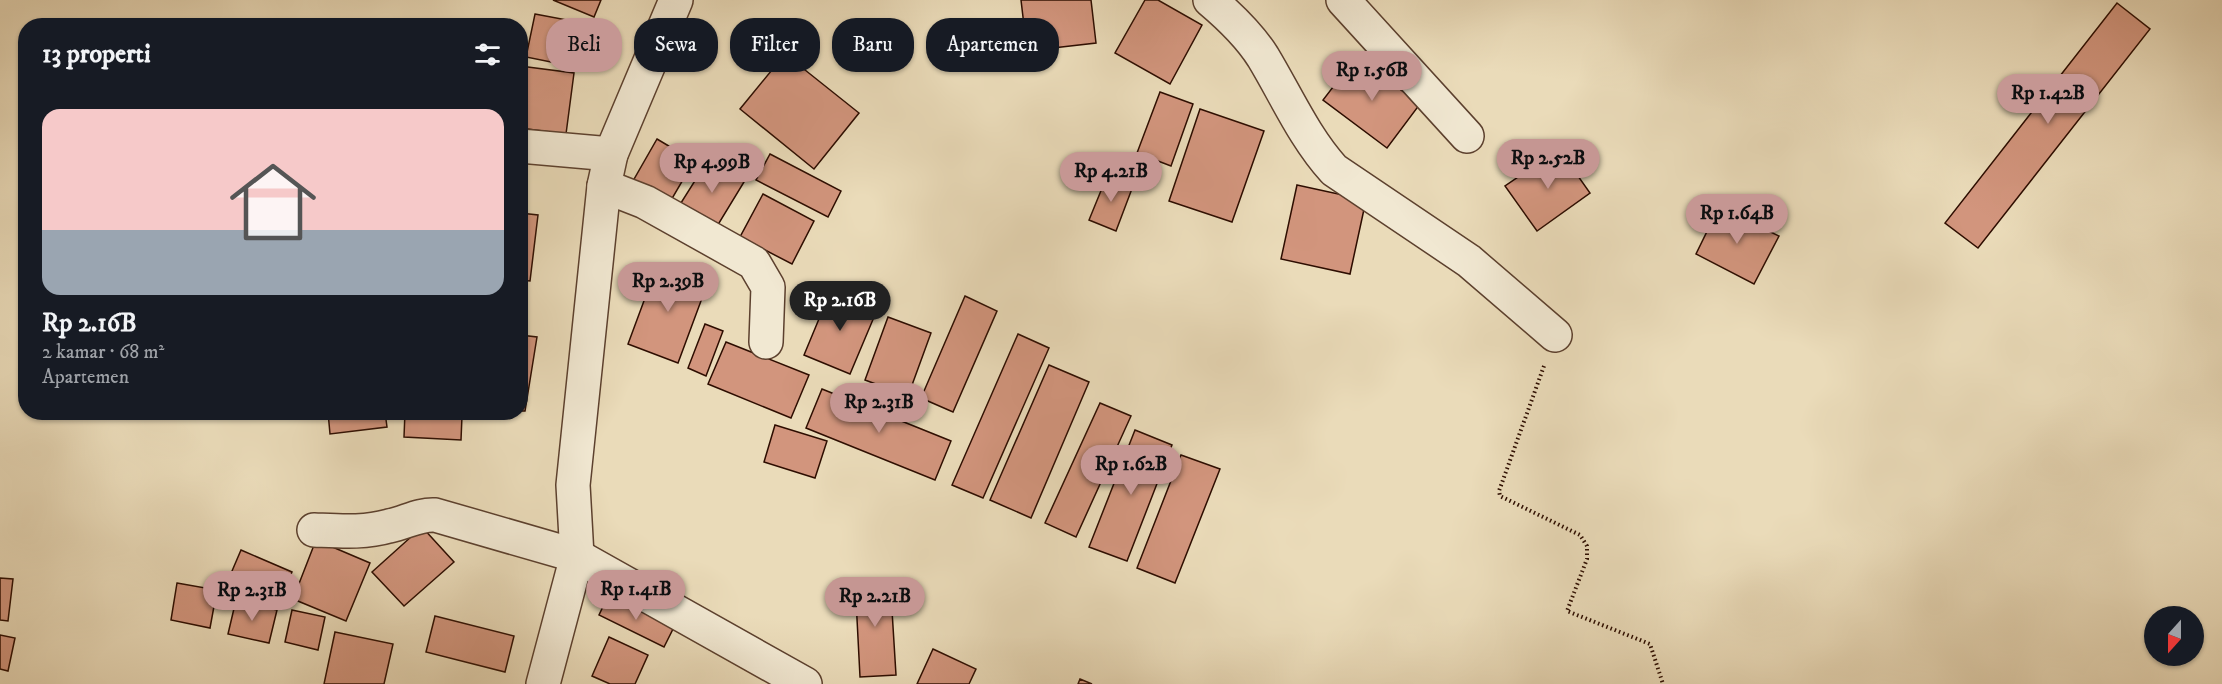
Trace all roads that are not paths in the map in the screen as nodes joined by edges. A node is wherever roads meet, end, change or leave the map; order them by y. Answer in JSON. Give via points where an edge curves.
{"nodes":[{"id":1,"x":676,"y":0,"type":"edge"},
{"id":2,"x":1210,"y":0,"type":"edge"},
{"id":3,"x":1343,"y":0,"type":"edge"},
{"id":4,"x":1467,"y":136,"type":"dead end"},
{"id":5,"x":528,"y":148,"type":"edge"},
{"id":6,"x":607,"y":170,"type":"junction"},
{"id":7,"x":1555,"y":334,"type":"road end"},
{"id":8,"x":766,"y":342,"type":"dead end"},
{"id":9,"x":314,"y":530,"type":"dead end"},
{"id":10,"x":577,"y":556,"type":"junction"},
{"id":11,"x":543,"y":684,"type":"edge"},
{"id":12,"x":805,"y":684,"type":"edge"}],
"edges":[{"from":1,"to":6,"type":"street"},
{"from":2,"to":7,"type":"street","via":[[1262,55],[1318,153],[1334,170],[1469,261]]},
{"from":3,"to":4,"type":"street"},
{"from":5,"to":6,"type":"street"},
{"from":6,"to":8,"type":"street","via":[[645,202],[754,263],[768,287]]},
{"from":6,"to":10,"type":"street","via":[[573,484]]},
{"from":9,"to":10,"type":"street","via":[[352,532],[388,527],[425,514]]},
{"from":10,"to":11,"type":"street"},
{"from":10,"to":12,"type":"street"}]}
